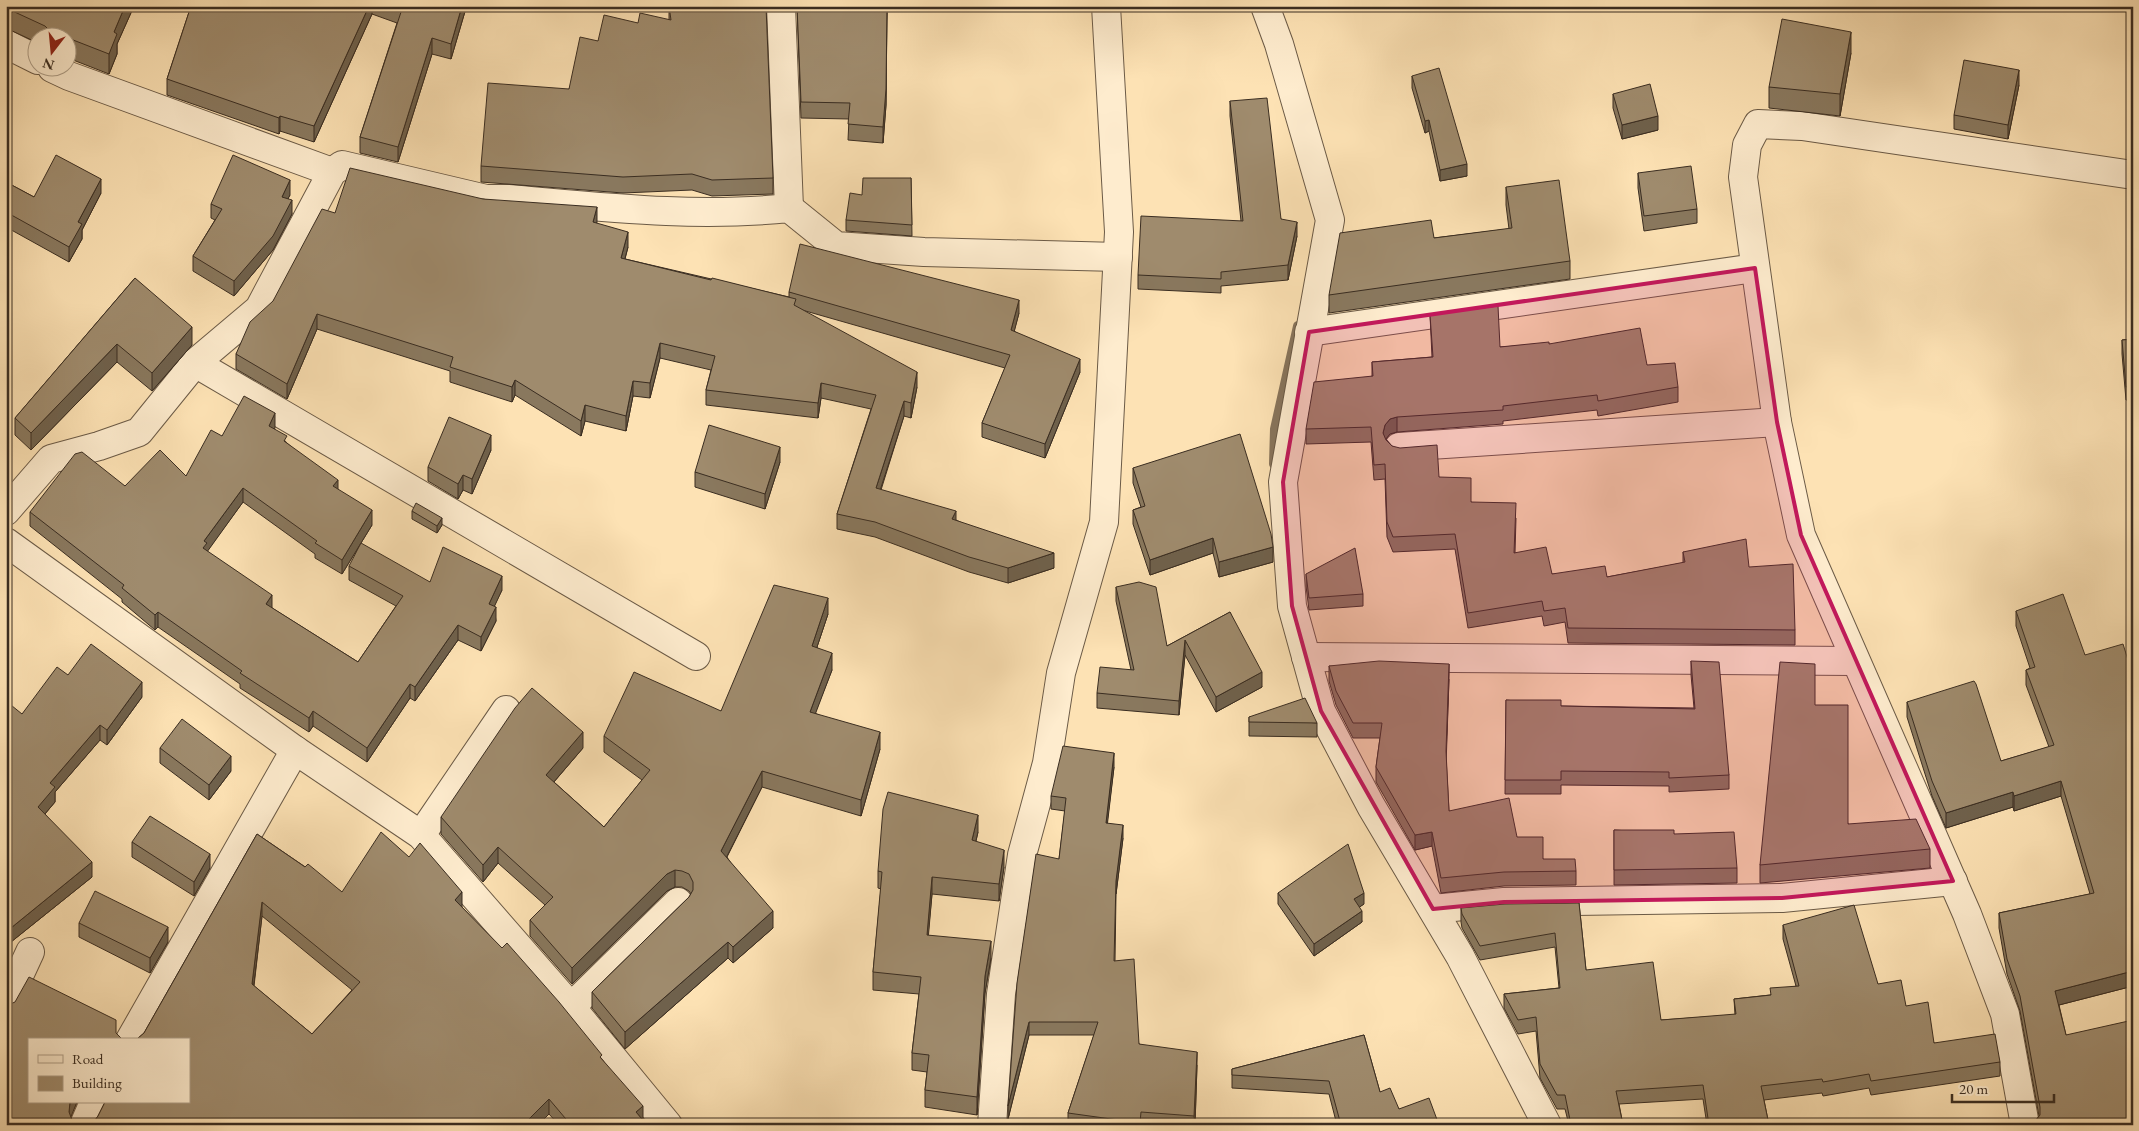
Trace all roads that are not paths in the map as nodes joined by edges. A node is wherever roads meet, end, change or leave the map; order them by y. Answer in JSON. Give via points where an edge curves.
{"nodes":[{"id":1,"x":781,"y":6,"type":"edge"},
{"id":2,"x":1106,"y":6,"type":"edge"},
{"id":3,"x":1265,"y":6,"type":"edge"},
{"id":4,"x":6,"y":44,"type":"edge"},
{"id":5,"x":28,"y":55,"type":"edge"},
{"id":6,"x":74,"y":78,"type":"edge"},
{"id":7,"x":332,"y":172,"type":"junction"},
{"id":8,"x":2133,"y":175,"type":"edge"},
{"id":9,"x":789,"y":208,"type":"junction"},
{"id":10,"x":1118,"y":257,"type":"junction"},
{"id":11,"x":1755,"y":268,"type":"junction"},
{"id":12,"x":1309,"y":332,"type":"junction"},
{"id":13,"x":196,"y":363,"type":"junction"},
{"id":14,"x":1777,"y":422,"type":"junction"},
{"id":15,"x":1399,"y":447,"type":"edge"},
{"id":16,"x":6,"y":511,"type":"edge"},
{"id":17,"x":6,"y":542,"type":"edge"},
{"id":18,"x":696,"y":656,"type":"dead end"},
{"id":19,"x":1306,"y":657,"type":"junction"},
{"id":20,"x":1855,"y":661,"type":"junction"},
{"id":21,"x":506,"y":710,"type":"dead end"},
{"id":22,"x":295,"y":750,"type":"junction"},
{"id":23,"x":421,"y":835,"type":"junction"},
{"id":24,"x":1953,"y":882,"type":"junction"},
{"id":25,"x":678,"y":902,"type":"dead end"},
{"id":26,"x":1433,"y":909,"type":"junction"},
{"id":27,"x":30,"y":952,"type":"dead end"},
{"id":28,"x":6,"y":1004,"type":"edge"},
{"id":29,"x":570,"y":1006,"type":"junction"},
{"id":30,"x":131,"y":1038,"type":"edge"},
{"id":31,"x":93,"y":1104,"type":"edge"},
{"id":32,"x":84,"y":1125,"type":"edge"},
{"id":33,"x":668,"y":1125,"type":"edge"},
{"id":34,"x":992,"y":1125,"type":"edge"},
{"id":35,"x":1547,"y":1125,"type":"edge"},
{"id":36,"x":2025,"y":1125,"type":"edge"}],
"edges":[{"from":1,"to":9,"type":"street"},
{"from":2,"to":10,"type":"street"},
{"from":3,"to":12,"type":"street","via":[[1280,44],[1330,220]]},
{"from":4,"to":5,"type":"street"},
{"from":6,"to":7,"type":"street"},
{"from":7,"to":9,"type":"street","via":[[342,165],[486,199],[673,213]]},
{"from":7,"to":13,"type":"street","via":[[259,309]]},
{"from":8,"to":11,"type":"street","via":[[1802,126],[1758,124],[1747,145],[1743,177]]},
{"from":9,"to":10,"type":"street","via":[[836,246],[924,252]]},
{"from":10,"to":34,"type":"street","via":[[1104,522],[1061,672],[1048,763],[1022,855],[1001,994]]},
{"from":11,"to":12,"type":"street"},
{"from":11,"to":14,"type":"street"},
{"from":12,"to":19,"type":"street","via":[[1282,482],[1292,606]]},
{"from":13,"to":16,"type":"street","via":[[139,432],[51,459]]},
{"from":13,"to":18,"type":"street"},
{"from":14,"to":15,"type":"street"},
{"from":14,"to":20,"type":"street","via":[[1801,535]]},
{"from":17,"to":22,"type":"street"},
{"from":19,"to":20,"type":"street"},
{"from":19,"to":26,"type":"street","via":[[1321,711],[1371,806]]},
{"from":20,"to":24,"type":"street"},
{"from":21,"to":23,"type":"street"},
{"from":22,"to":23,"type":"street"},
{"from":22,"to":30,"type":"street"},
{"from":23,"to":29,"type":"street"},
{"from":24,"to":26,"type":"street","via":[[1782,898],[1504,902]]},
{"from":24,"to":36,"type":"street","via":[[2005,1014]]},
{"from":25,"to":29,"type":"street"},
{"from":26,"to":35,"type":"street"},
{"from":27,"to":28,"type":"street"},
{"from":29,"to":33,"type":"street"},
{"from":31,"to":32,"type":"street"}]}
